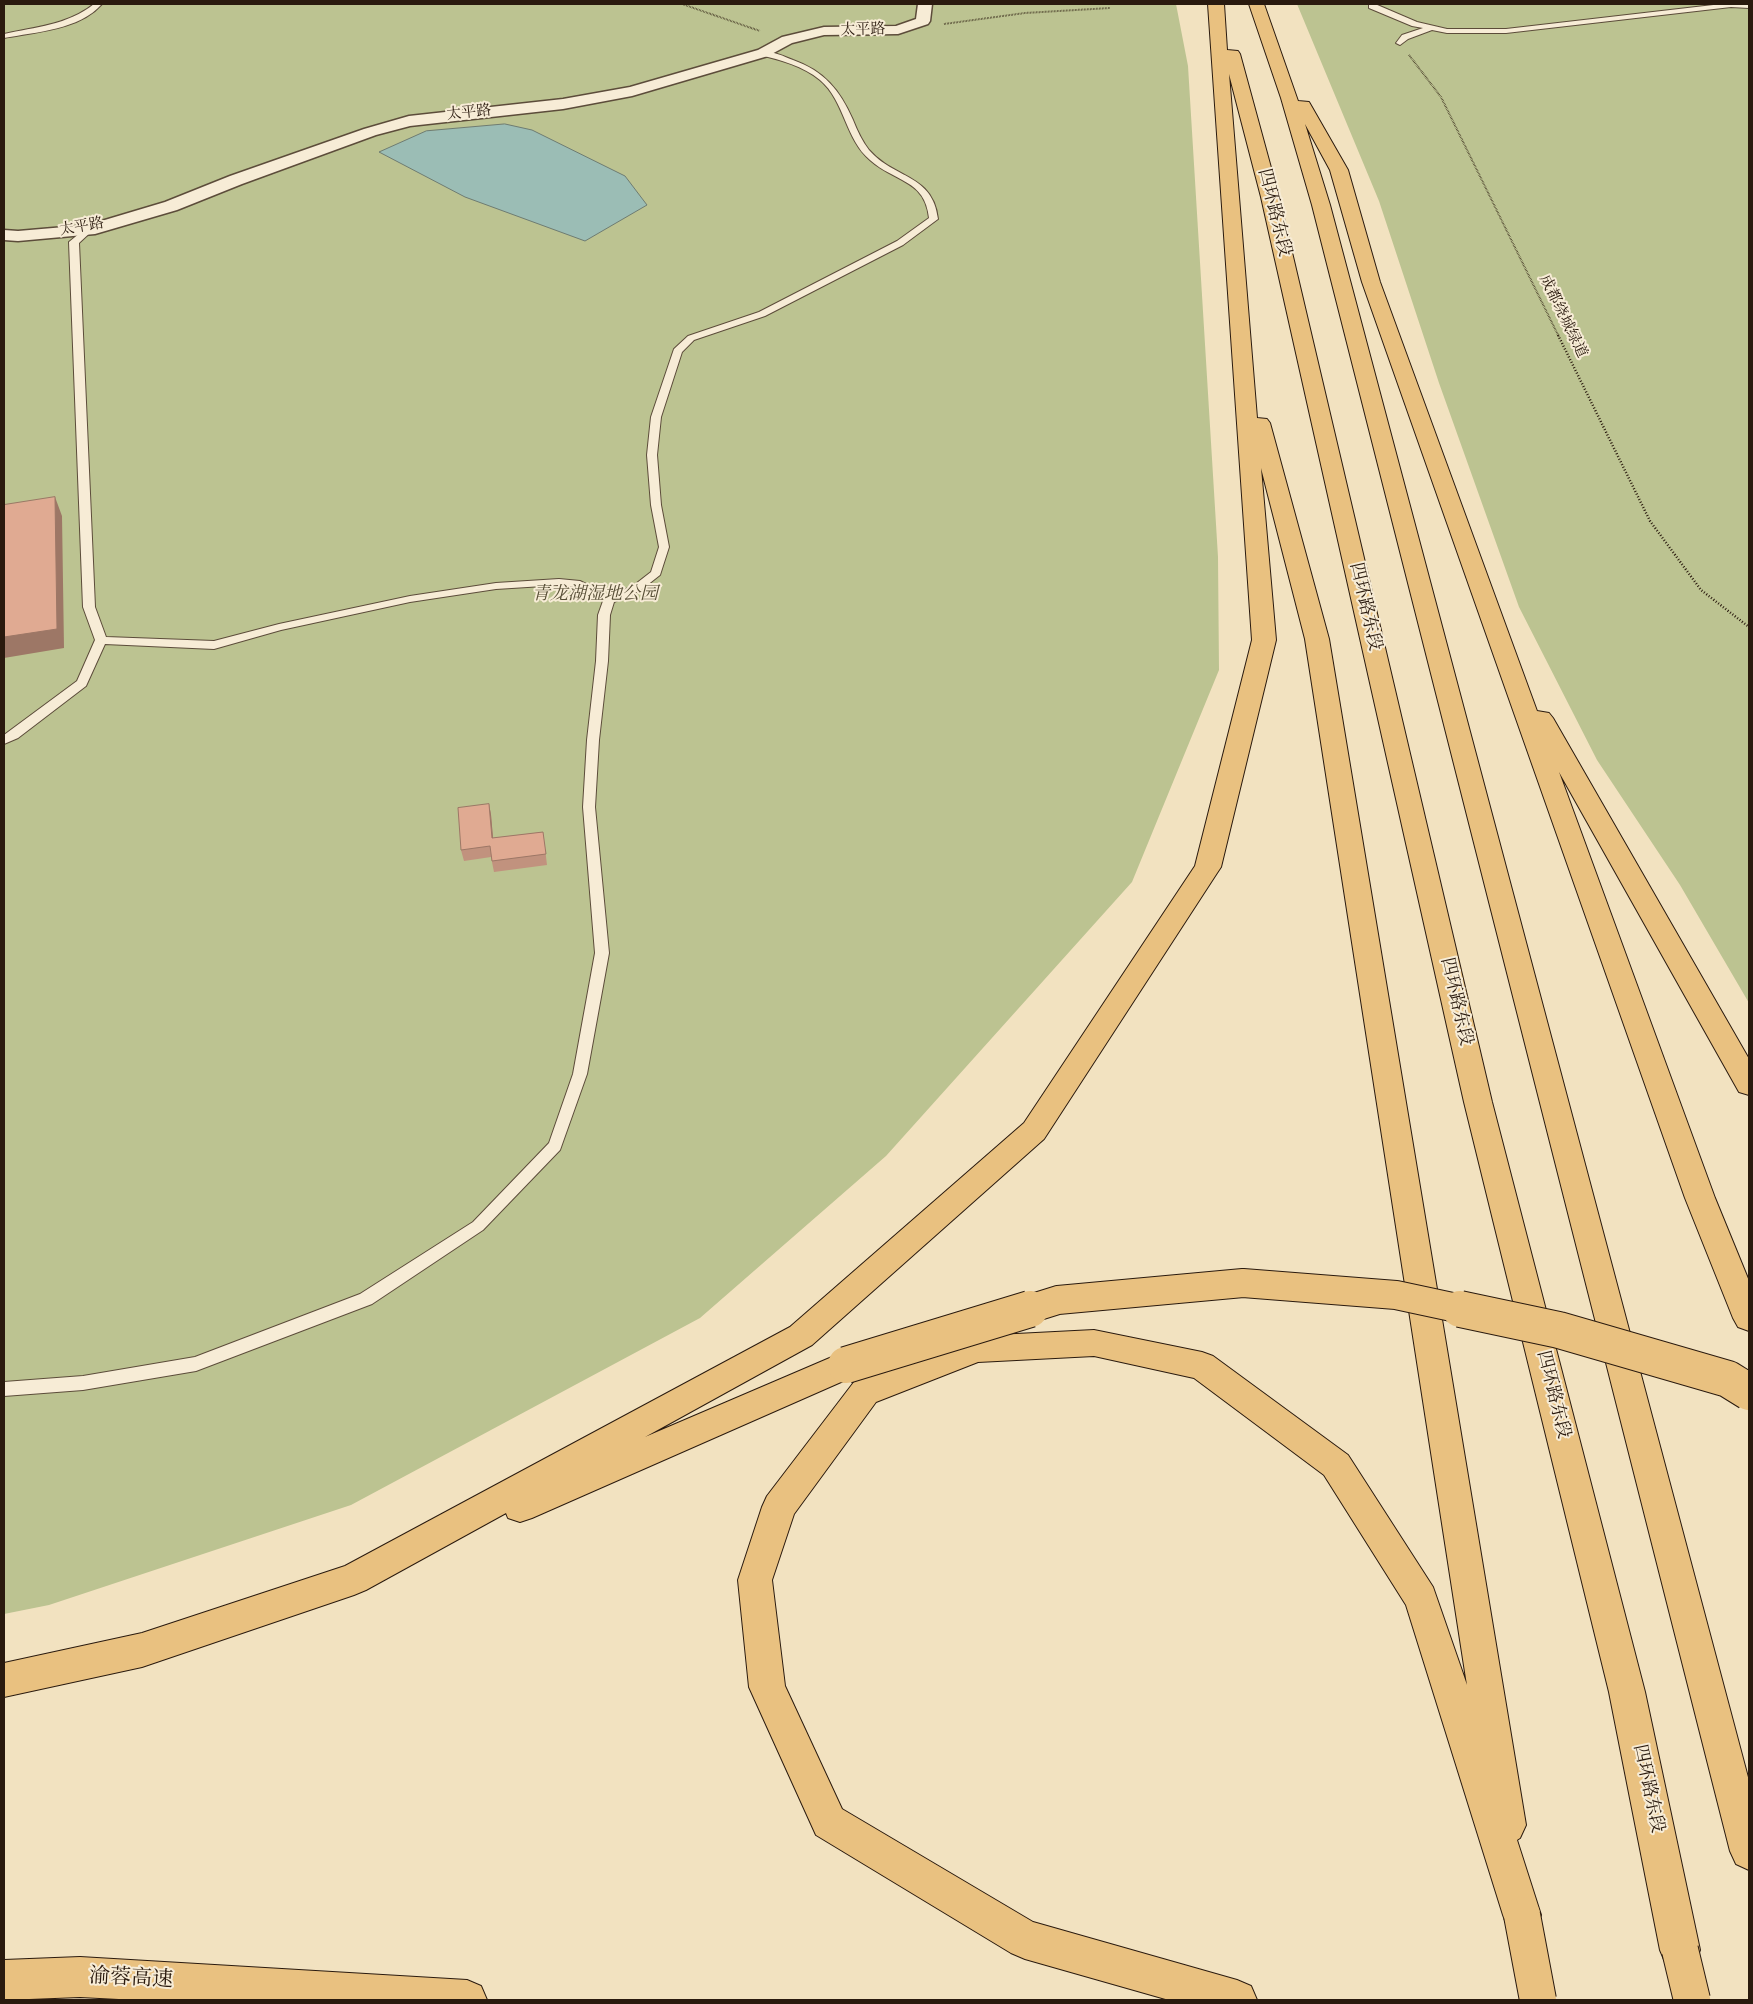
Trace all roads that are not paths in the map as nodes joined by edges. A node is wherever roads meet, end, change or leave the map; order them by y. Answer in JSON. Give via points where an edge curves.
{"nodes":[{"id":1,"x":98,"y":4,"type":"edge"},
{"id":2,"x":925,"y":4,"type":"edge"},
{"id":3,"x":1217,"y":4,"type":"edge"},
{"id":4,"x":1256,"y":4,"type":"edge"},
{"id":5,"x":1372,"y":6,"type":"dead end"},
{"id":6,"x":1749,"y":6,"type":"edge"},
{"id":7,"x":1433,"y":28,"type":"junction"},
{"id":8,"x":4,"y":36,"type":"edge"},
{"id":9,"x":1400,"y":43,"type":"road end"},
{"id":10,"x":1272,"y":48,"type":"junction"},
{"id":11,"x":763,"y":52,"type":"junction"},
{"id":12,"x":89,"y":230,"type":"junction"},
{"id":13,"x":4,"y":235,"type":"edge"},
{"id":14,"x":1243,"y":357,"type":"junction"},
{"id":15,"x":609,"y":600,"type":"junction"},
{"id":16,"x":1497,"y":634,"type":"junction"},
{"id":17,"x":101,"y":640,"type":"junction"},
{"id":18,"x":4,"y":740,"type":"edge"},
{"id":19,"x":1749,"y":1084,"type":"edge"},
{"id":20,"x":1749,"y":1318,"type":"edge"},
{"id":21,"x":4,"y":1390,"type":"edge"},
{"id":22,"x":1749,"y":1392,"type":"edge"},
{"id":23,"x":354,"y":1579,"type":"junction"},
{"id":24,"x":4,"y":1680,"type":"edge"},
{"id":25,"x":1749,"y":1851,"type":"edge"},
{"id":26,"x":1522,"y":1915,"type":"junction"},
{"id":27,"x":4,"y":1980,"type":"edge"},
{"id":28,"x":467,"y":2000,"type":"edge"},
{"id":29,"x":1237,"y":2000,"type":"edge"},
{"id":30,"x":1538,"y":2000,"type":"edge"},
{"id":31,"x":1692,"y":2000,"type":"edge"}],
"edges":[{"from":1,"to":8,"type":"lane","via":[[76,18]]},
{"from":2,"to":11,"type":"street","name":"太平路","via":[[923,21],[898,30],[824,31],[787,40]]},
{"from":3,"to":14,"type":"highway"},
{"from":3,"to":31,"type":"highway","name":"四环路东段","bridge":true,"via":[[1270,197],[1478,1102],[1627,1692]]},
{"from":4,"to":10,"type":"highway"},
{"from":5,"to":7,"type":"lane"},
{"from":6,"to":7,"type":"lane","via":[[1731,5],[1506,31]]},
{"from":7,"to":9,"type":"lane","via":[[1405,37]]},
{"from":10,"to":16,"type":"highway","via":[[1339,170],[1370,282]]},
{"from":10,"to":25,"type":"highway","via":[[1321,205]]},
{"from":11,"to":12,"type":"street","name":"太平路","via":[[632,91],[563,104],[409,121],[370,132],[171,206]]},
{"from":11,"to":15,"type":"lane","via":[[797,62],[824,79],[872,158],[928,195],[934,206],[934,219],[900,243],[762,314],[691,338],[677,351],[656,417],[652,456],[664,547],[656,573],[638,588]]},
{"from":12,"to":13,"type":"street","name":"太平路"},
{"from":12,"to":17,"type":"lane","via":[[74,242],[90,607]]},
{"from":14,"to":23,"type":"highway","via":[[1264,640],[1208,867],[1034,1131],[801,1336]]},
{"from":14,"to":26,"type":"highway","via":[[1317,639]]},
{"from":15,"to":17,"type":"lane","via":[[580,584],[496,586],[410,599],[279,627],[214,645]]},
{"from":15,"to":21,"type":"lane","via":[[604,616],[589,807],[602,953],[580,1074],[555,1146],[478,1226],[366,1299],[196,1364],[83,1383]]},
{"from":16,"to":19,"type":"highway"},
{"from":16,"to":20,"type":"highway","via":[[1700,1198]]},
{"from":17,"to":18,"type":"lane","via":[[82,683]]},
{"from":22,"to":23,"type":"highway","bridge":true,"via":[[1728,1379],[1540,1326],[1396,1294],[1243,1283],[1058,1300],[846,1365]]},
{"from":23,"to":24,"type":"highway","via":[[142,1650]]},
{"from":26,"to":29,"type":"highway","via":[[1421,1598],[1336,1465],[1202,1366],[1094,1343],[977,1349],[865,1392],[779,1507],[755,1580],[767,1687],[830,1822],[1026,1939]]},
{"from":26,"to":30,"type":"highway","bridge":true},
{"from":27,"to":28,"type":"highway","name":"渝蓉高速","via":[[80,1977]]}]}
